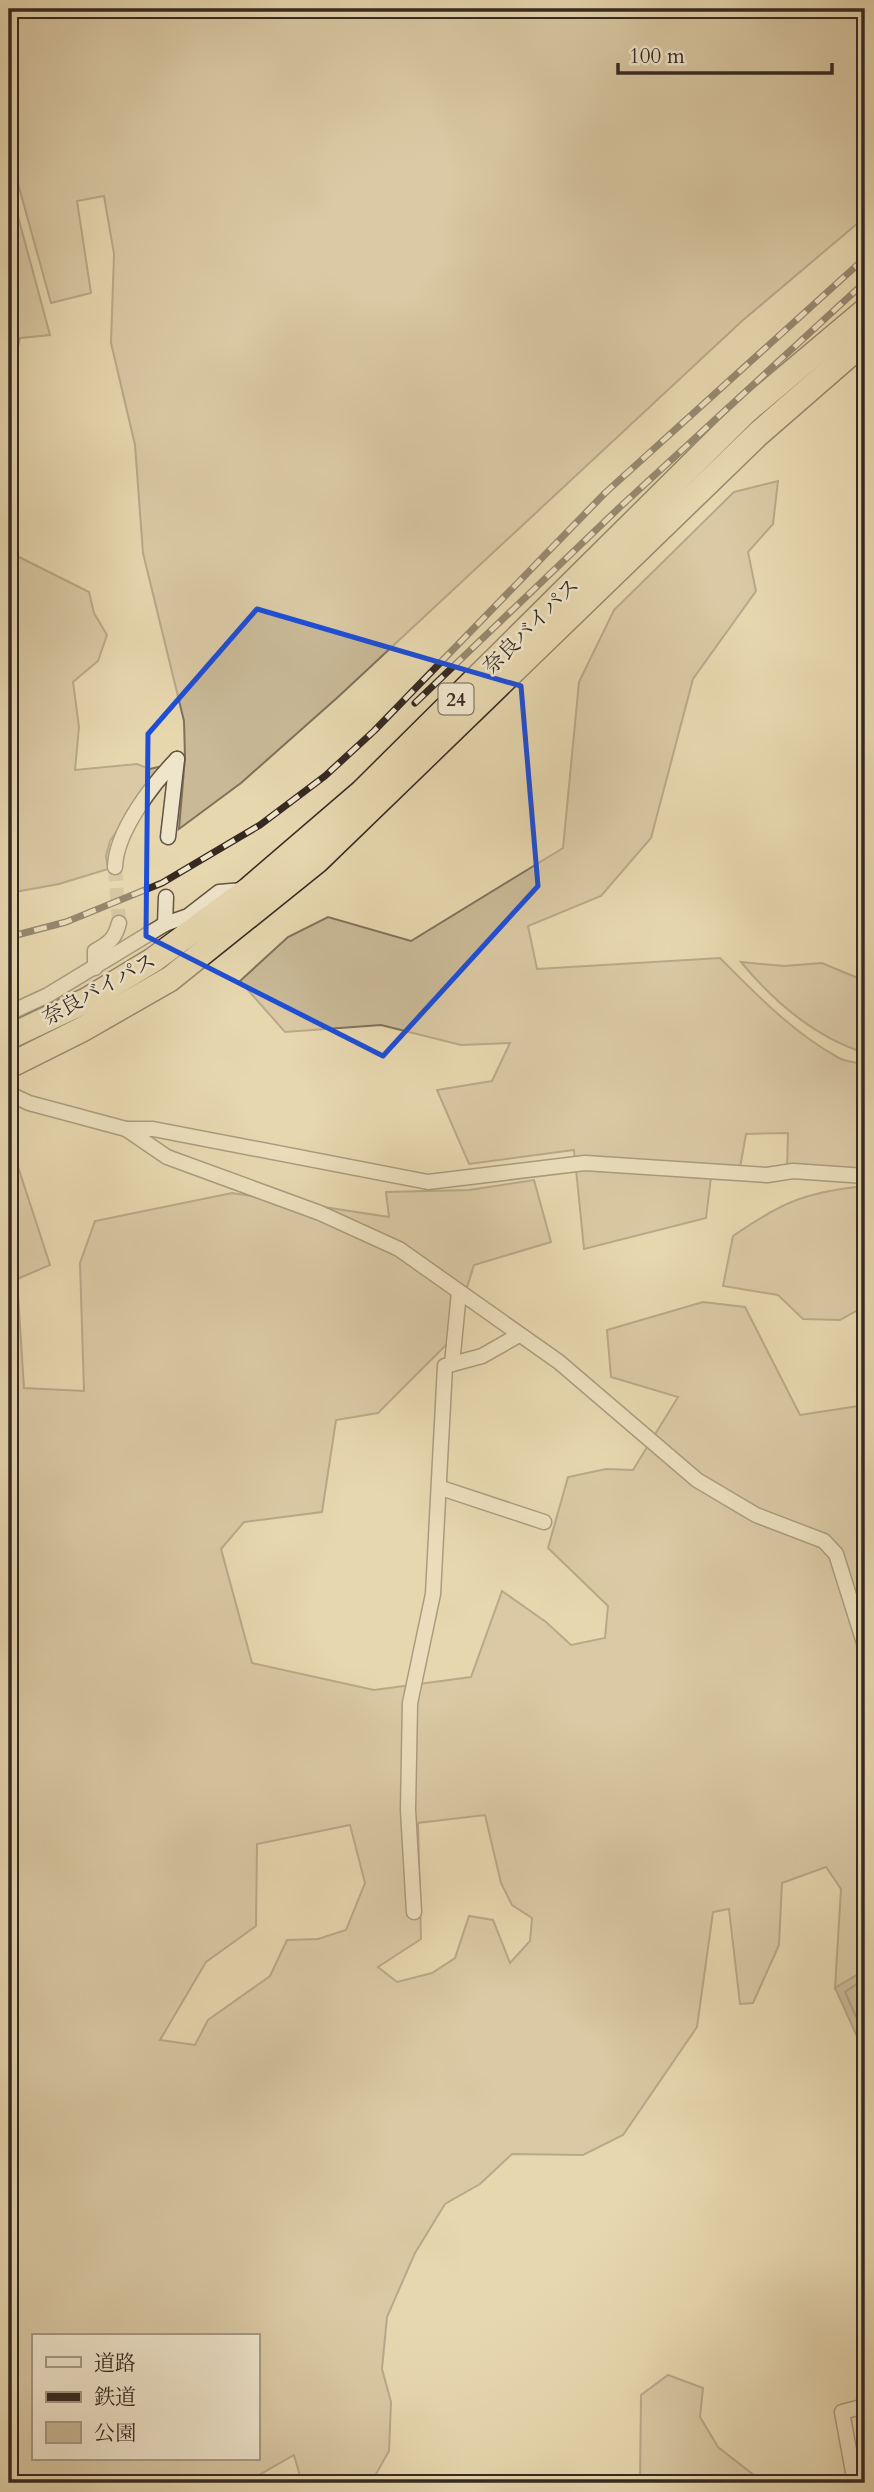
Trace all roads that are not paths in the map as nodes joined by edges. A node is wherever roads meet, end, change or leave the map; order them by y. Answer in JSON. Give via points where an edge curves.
{"nodes":[{"id":1,"x":865,"y":311,"type":"edge"},
{"id":2,"x":865,"y":341,"type":"edge"},
{"id":3,"x":168,"y":837,"type":"dead end"},
{"id":4,"x":115,"y":867,"type":"tunnel mouth"},
{"id":5,"x":248,"y":890,"type":"junction"},
{"id":6,"x":166,"y":897,"type":"dead end"},
{"id":7,"x":119,"y":923,"type":"tunnel mouth"},
{"id":8,"x":165,"y":924,"type":"junction"},
{"id":9,"x":95,"y":968,"type":"junction"},
{"id":10,"x":9,"y":1013,"type":"edge"},
{"id":11,"x":9,"y":1037,"type":"edge"},
{"id":12,"x":9,"y":1066,"type":"edge"},
{"id":13,"x":9,"y":1090,"type":"edge"},
{"id":14,"x":126,"y":1129,"type":"junction"},
{"id":15,"x":865,"y":1176,"type":"edge"},
{"id":16,"x":459,"y":1292,"type":"junction"},
{"id":17,"x":519,"y":1335,"type":"junction"},
{"id":18,"x":452,"y":1364,"type":"junction"},
{"id":19,"x":441,"y":1488,"type":"junction"},
{"id":20,"x":544,"y":1522,"type":"dead end"},
{"id":21,"x":865,"y":1646,"type":"edge"},
{"id":22,"x":414,"y":1912,"type":"dead end"},
{"id":23,"x":865,"y":2406,"type":"edge"},
{"id":24,"x":855,"y":2483,"type":"edge"}],
"edges":[{"from":1,"to":5,"type":"highway","name":"奈良バイパス","number":"24","via":[[746,411],[362,792]]},
{"from":2,"to":12,"type":"highway","name":"奈良バイパス","number":"24","via":[[758,434],[297,879],[170,978]]},
{"from":3,"to":4,"type":"street","via":[[177,759],[119,840]]},
{"from":5,"to":8,"type":"street","via":[[219,892],[188,916]]},
{"from":5,"to":11,"type":"highway","name":"奈良バイパス","number":"24","via":[[153,960],[87,1000]]},
{"from":6,"to":8,"type":"street"},
{"from":7,"to":9,"type":"street","via":[[111,942],[95,951]]},
{"from":8,"to":9,"type":"street"},
{"from":9,"to":10,"type":"street"},
{"from":13,"to":14,"type":"street","via":[[30,1103]]},
{"from":14,"to":15,"type":"street","via":[[153,1129],[428,1182],[585,1163],[767,1175],[793,1171]]},
{"from":14,"to":16,"type":"street","via":[[167,1157],[320,1213],[398,1249]]},
{"from":16,"to":17,"type":"street"},
{"from":16,"to":18,"type":"street"},
{"from":17,"to":18,"type":"street","via":[[482,1356]]},
{"from":17,"to":21,"type":"street","via":[[559,1362],[696,1480],[755,1515],[824,1541],[836,1554]]},
{"from":18,"to":19,"type":"street","via":[[445,1366]]},
{"from":19,"to":20,"type":"street"},
{"from":19,"to":22,"type":"street","via":[[433,1594],[410,1703],[408,1810]]},
{"from":23,"to":24,"type":"street","via":[[842,2412]]}]}
